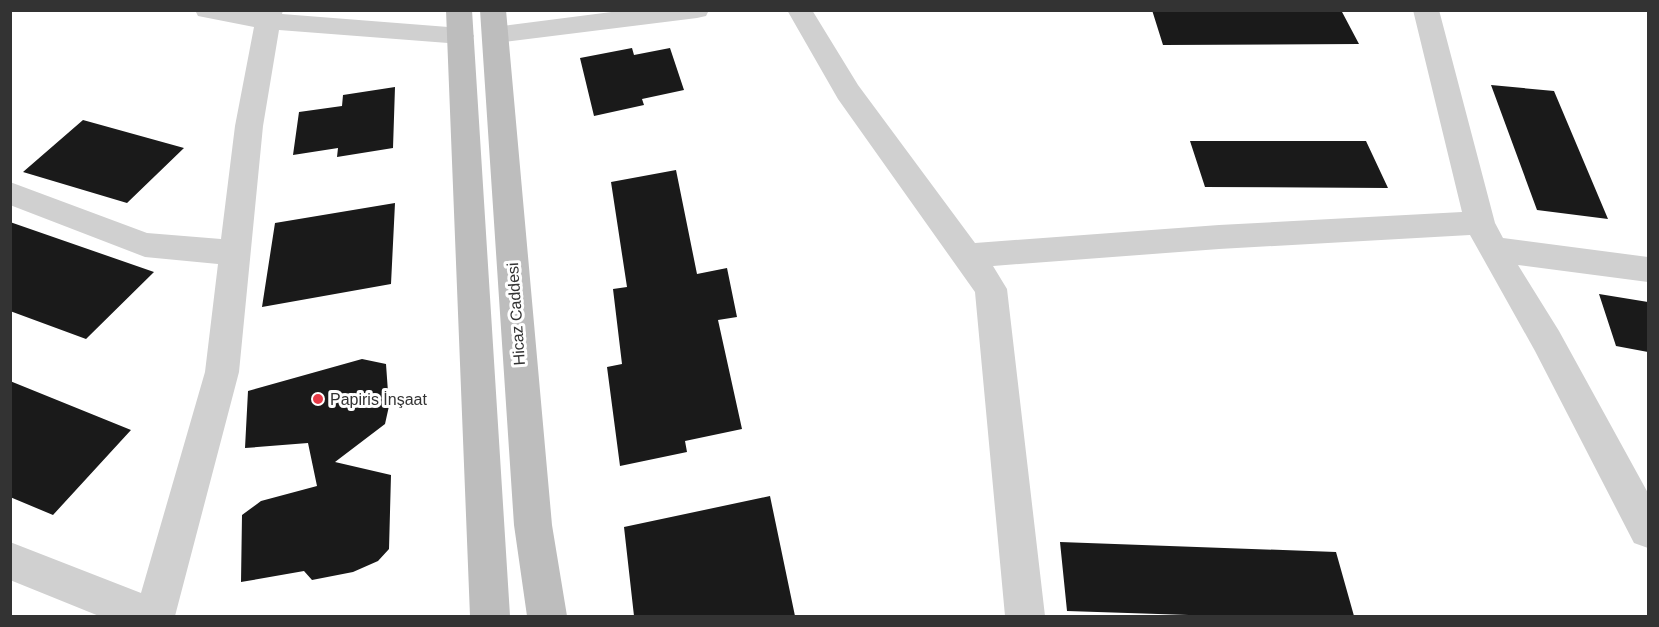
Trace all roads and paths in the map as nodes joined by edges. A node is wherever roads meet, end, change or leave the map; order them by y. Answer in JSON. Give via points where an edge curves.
{"nodes":[{"id":1,"x":207,"y":10,"type":"edge"},
{"id":2,"x":697,"y":10,"type":"edge"},
{"id":3,"x":799,"y":10,"type":"edge"},
{"id":4,"x":1426,"y":10,"type":"edge"},
{"id":5,"x":269,"y":16,"type":"edge"},
{"id":6,"x":460,"y":23,"type":"edge"},
{"id":7,"x":494,"y":23,"type":"edge"},
{"id":8,"x":10,"y":193,"type":"edge"},
{"id":9,"x":1486,"y":236,"type":"junction"},
{"id":10,"x":235,"y":254,"type":"junction"},
{"id":11,"x":968,"y":256,"type":"junction"},
{"id":12,"x":1648,"y":269,"type":"edge"},
{"id":13,"x":1648,"y":530,"type":"edge"},
{"id":14,"x":10,"y":561,"type":"edge"},
{"id":15,"x":147,"y":616,"type":"edge"},
{"id":16,"x":155,"y":616,"type":"edge"},
{"id":17,"x":490,"y":616,"type":"edge"},
{"id":18,"x":547,"y":616,"type":"edge"},
{"id":19,"x":1025,"y":616,"type":"edge"}],
"edges":[{"from":1,"to":5,"type":"street"},
{"from":2,"to":7,"type":"street"},
{"from":3,"to":11,"type":"street","via":[[848,92]]},
{"from":4,"to":9,"type":"street"},
{"from":5,"to":6,"type":"street"},
{"from":5,"to":10,"type":"street","via":[[249,126]]},
{"from":6,"to":17,"type":"main road"},
{"from":7,"to":18,"type":"main road","name":"Hicaz Caddesi","via":[[532,525]]},
{"from":8,"to":10,"type":"street","via":[[145,245]]},
{"from":9,"to":11,"type":"street","via":[[1219,237]]},
{"from":9,"to":12,"type":"street"},
{"from":9,"to":13,"type":"street"},
{"from":10,"to":16,"type":"street","via":[[222,372]]},
{"from":11,"to":19,"type":"street","via":[[991,289]]},
{"from":14,"to":15,"type":"street"}]}
